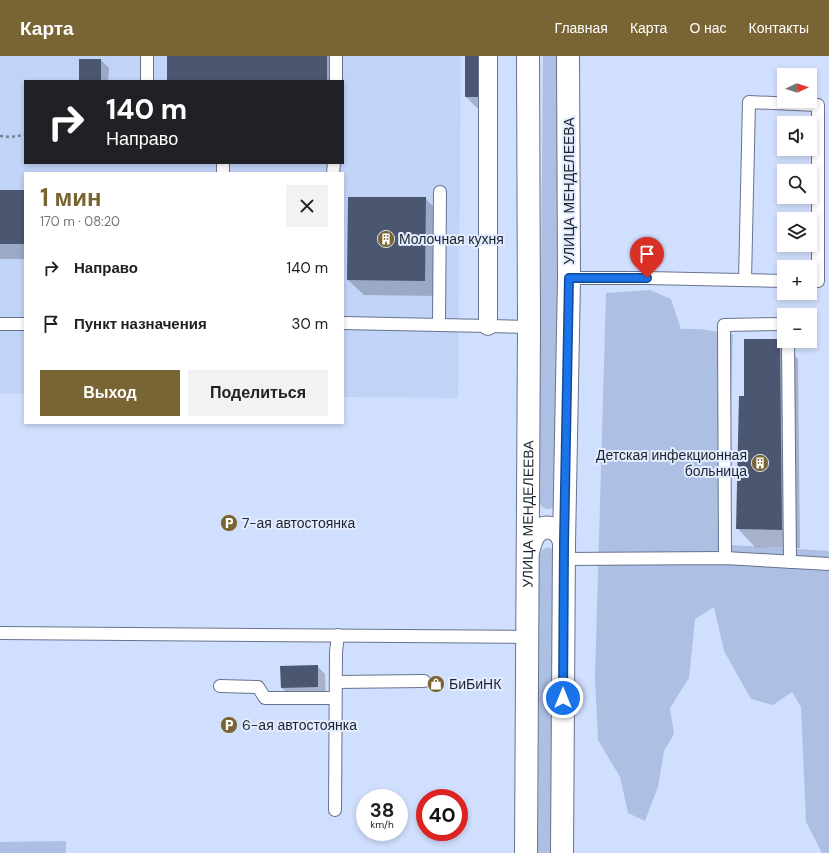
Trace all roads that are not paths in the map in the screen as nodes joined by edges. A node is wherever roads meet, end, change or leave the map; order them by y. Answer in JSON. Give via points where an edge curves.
{"nodes":[{"id":1,"x":147,"y":56,"type":"edge"},
{"id":2,"x":336,"y":56,"type":"edge"},
{"id":3,"x":488,"y":56,"type":"edge"},
{"id":4,"x":528,"y":56,"type":"edge"},
{"id":5,"x":568,"y":56,"type":"edge"},
{"id":6,"x":147,"y":80,"type":"edge"},
{"id":7,"x":336,"y":80,"type":"edge"},
{"id":8,"x":440,"y":192,"type":"dead end"},
{"id":9,"x":569,"y":278,"type":"junction"},
{"id":10,"x":746,"y":280,"type":"junction"},
{"id":11,"x":777,"y":281,"type":"edge"},
{"id":12,"x":817,"y":281,"type":"edge"},
{"id":13,"x":344,"y":323,"type":"edge"},
{"id":14,"x":0,"y":324,"type":"edge"},
{"id":15,"x":24,"y":324,"type":"edge"},
{"id":16,"x":777,"y":324,"type":"edge"},
{"id":17,"x":439,"y":325,"type":"junction"},
{"id":18,"x":488,"y":326,"type":"junction"},
{"id":19,"x":529,"y":326,"type":"junction"},
{"id":20,"x":788,"y":348,"type":"edge"},
{"id":21,"x":528,"y":552,"type":"junction"},
{"id":22,"x":564,"y":552,"type":"junction"},
{"id":23,"x":725,"y":558,"type":"junction"},
{"id":24,"x":790,"y":562,"type":"junction"},
{"id":25,"x":829,"y":564,"type":"edge"},
{"id":26,"x":0,"y":633,"type":"edge"},
{"id":27,"x":338,"y":635,"type":"junction"},
{"id":28,"x":527,"y":637,"type":"junction"},
{"id":29,"x":424,"y":681,"type":"dead end"},
{"id":30,"x":336,"y":682,"type":"junction"},
{"id":31,"x":220,"y":686,"type":"dead end"},
{"id":32,"x":335,"y":698,"type":"junction"},
{"id":33,"x":335,"y":810,"type":"dead end"},
{"id":34,"x":526,"y":853,"type":"edge"},
{"id":35,"x":562,"y":853,"type":"edge"}],
"edges":[{"from":1,"to":6,"type":"lane"},
{"from":2,"to":7,"type":"lane"},
{"from":3,"to":18,"type":"street"},
{"from":4,"to":19,"type":"street","name":"УЛИЦА МЕНДЕЛЕЕВА"},
{"from":5,"to":9,"type":"street","name":"УЛИЦА МЕНДЕЛЕЕВА"},
{"from":8,"to":17,"type":"lane"},
{"from":9,"to":10,"type":"lane"},
{"from":9,"to":22,"type":"street","name":"УЛИЦА МЕНДЕЛЕЕВА"},
{"from":10,"to":11,"type":"lane"},
{"from":10,"to":12,"type":"lane","via":[[749,102],[818,105]]},
{"from":13,"to":17,"type":"lane"},
{"from":14,"to":15,"type":"lane"},
{"from":16,"to":23,"type":"lane","via":[[724,325]]},
{"from":17,"to":18,"type":"lane"},
{"from":18,"to":19,"type":"lane"},
{"from":19,"to":21,"type":"street","name":"УЛИЦА МЕНДЕЛЕЕВА"},
{"from":20,"to":24,"type":"lane"},
{"from":21,"to":22,"type":"street","via":[[534,535],[539,530],[551,528],[557,530],[563,538]]},
{"from":21,"to":28,"type":"street","name":"УЛИЦА МЕНДЕЛЕЕВА"},
{"from":22,"to":23,"type":"lane"},
{"from":22,"to":35,"type":"street","name":"УЛИЦА МЕНДЕЛЕЕВА"},
{"from":23,"to":24,"type":"lane"},
{"from":24,"to":25,"type":"lane"},
{"from":26,"to":27,"type":"lane"},
{"from":27,"to":28,"type":"lane"},
{"from":27,"to":30,"type":"lane"},
{"from":28,"to":34,"type":"street","name":"УЛИЦА МЕНДЕЛЕЕВА"},
{"from":29,"to":30,"type":"lane"},
{"from":30,"to":32,"type":"lane"},
{"from":31,"to":32,"type":"lane","via":[[258,687],[265,698]]},
{"from":32,"to":33,"type":"lane"}]}
